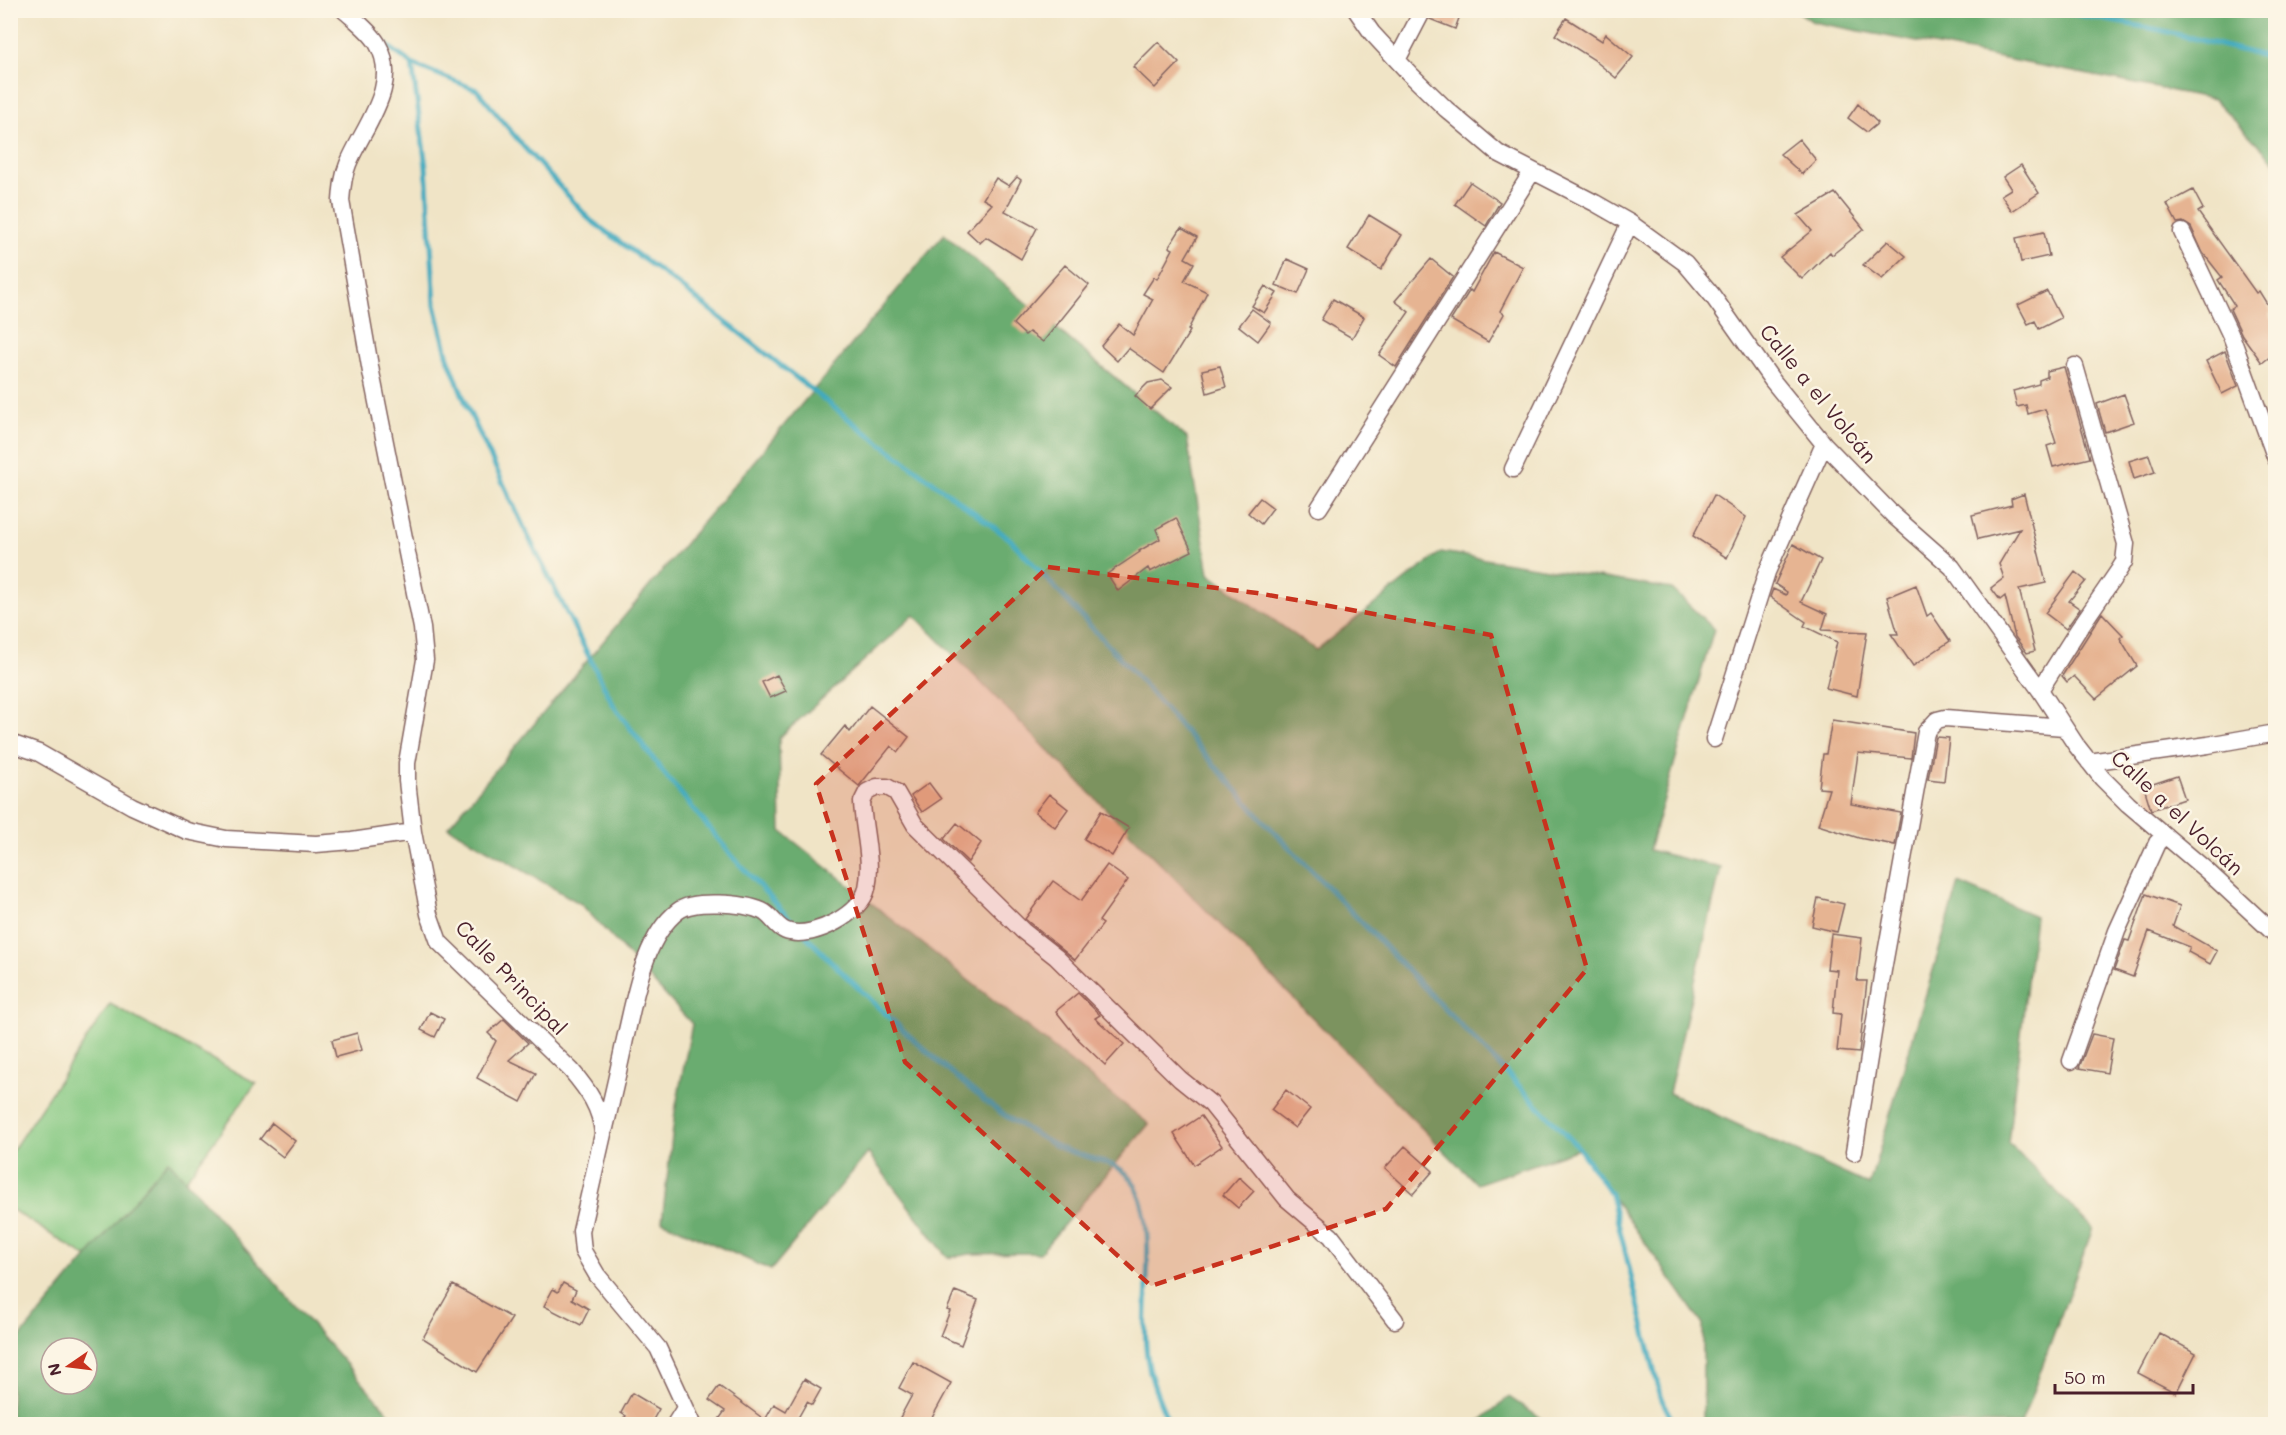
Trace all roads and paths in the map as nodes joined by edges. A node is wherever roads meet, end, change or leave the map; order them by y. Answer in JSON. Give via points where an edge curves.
{"nodes":[{"id":1,"x":344,"y":10,"type":"edge"},
{"id":2,"x":1356,"y":10,"type":"edge"},
{"id":3,"x":1424,"y":10,"type":"edge"},
{"id":4,"x":1397,"y":60,"type":"junction"},
{"id":5,"x":1532,"y":172,"type":"junction"},
{"id":6,"x":1630,"y":223,"type":"junction"},
{"id":7,"x":2182,"y":232,"type":"dead end"},
{"id":8,"x":2075,"y":366,"type":"dead end"},
{"id":9,"x":1824,"y":444,"type":"junction"},
{"id":10,"x":2276,"y":459,"type":"edge"},
{"id":11,"x":1513,"y":469,"type":"dead end"},
{"id":12,"x":1319,"y":508,"type":"dead end"},
{"id":13,"x":2040,"y":690,"type":"junction"},
{"id":14,"x":2064,"y":727,"type":"junction"},
{"id":15,"x":2276,"y":733,"type":"edge"},
{"id":16,"x":1714,"y":739,"type":"dead end"},
{"id":17,"x":10,"y":743,"type":"edge"},
{"id":18,"x":2089,"y":762,"type":"junction"},
{"id":19,"x":413,"y":832,"type":"junction"},
{"id":20,"x":2165,"y":835,"type":"junction"},
{"id":21,"x":2276,"y":935,"type":"edge"},
{"id":22,"x":2071,"y":1060,"type":"dead end"},
{"id":23,"x":603,"y":1134,"type":"junction"},
{"id":24,"x":1854,"y":1152,"type":"dead end"},
{"id":25,"x":1395,"y":1320,"type":"dead end"},
{"id":26,"x":686,"y":1408,"type":"junction"},
{"id":27,"x":675,"y":1425,"type":"edge"},
{"id":28,"x":693,"y":1425,"type":"edge"}],
"edges":[{"from":1,"to":19,"type":"street","name":"Calle Principal","via":[[377,42],[386,71],[379,104],[348,164],[341,201],[422,627],[423,679],[406,763]]},
{"from":2,"to":4,"type":"street","name":"Calle a el Volcán"},
{"from":3,"to":4,"type":"street"},
{"from":4,"to":5,"type":"street","name":"Calle a el Volcán","via":[[1490,147]]},
{"from":5,"to":6,"type":"street","name":"Calle a el Volcán"},
{"from":5,"to":12,"type":"street"},
{"from":6,"to":9,"type":"street","name":"Calle a el Volcán","via":[[1685,263]]},
{"from":6,"to":11,"type":"street"},
{"from":7,"to":10,"type":"street","via":[[2232,338]]},
{"from":8,"to":13,"type":"street","via":[[2126,553],[2119,570]]},
{"from":9,"to":13,"type":"street","name":"Calle a el Volcán","via":[[1893,515],[1952,567]]},
{"from":9,"to":16,"type":"street","via":[[1767,572]]},
{"from":13,"to":14,"type":"street","name":"Calle a el Volcán"},
{"from":14,"to":18,"type":"street","name":"Calle a el Volcán"},
{"from":14,"to":24,"type":"street","via":[[1945,718],[1926,732]]},
{"from":15,"to":18,"type":"street"},
{"from":17,"to":19,"type":"street","via":[[39,753],[132,806],[187,831],[226,839],[316,844]]},
{"from":18,"to":20,"type":"street","name":"Calle a el Volcán"},
{"from":19,"to":23,"type":"street","name":"Calle Principal","via":[[429,915],[439,942],[571,1070],[588,1090],[602,1119]]},
{"from":20,"to":21,"type":"street","name":"Calle a el Volcán"},
{"from":20,"to":22,"type":"street","via":[[2157,843],[2116,931]]},
{"from":23,"to":25,"type":"street","via":[[638,984],[651,947],[664,925],[685,906],[702,903],[761,910],[790,932],[823,928],[847,914],[862,900],[867,888],[861,802],[867,792],[887,787],[896,792],[915,825],[1023,931],[1056,957],[1180,1079],[1211,1104],[1287,1199],[1331,1236]]},
{"from":23,"to":26,"type":"street","name":"Calle Principal","via":[[581,1231],[583,1251],[597,1275],[658,1348]]},
{"from":26,"to":27,"type":"street"},
{"from":26,"to":28,"type":"street","name":"Calle Principal"}]}
